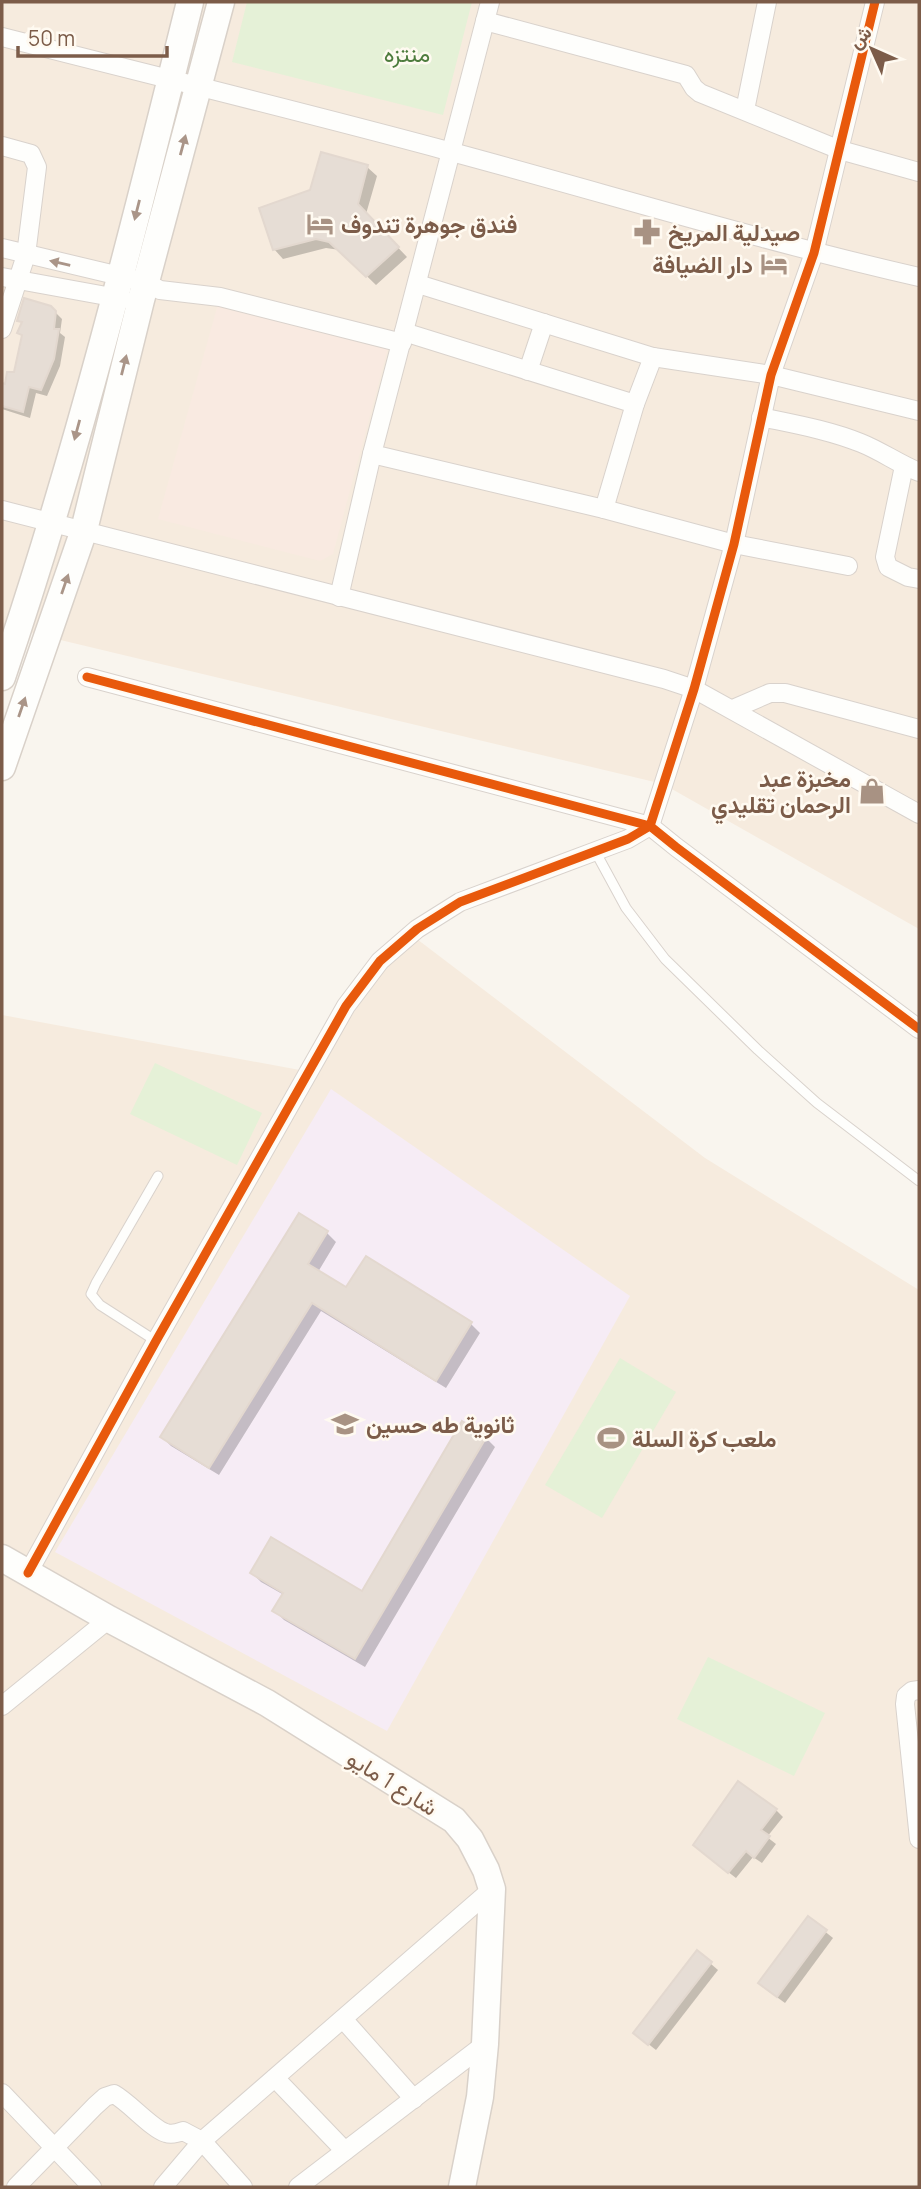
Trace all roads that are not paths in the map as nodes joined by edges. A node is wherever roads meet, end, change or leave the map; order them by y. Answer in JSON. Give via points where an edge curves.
{"nodes":[{"id":1,"x":190,"y":2,"type":"edge"},
{"id":2,"x":220,"y":2,"type":"edge"},
{"id":3,"x":490,"y":2,"type":"edge"},
{"id":4,"x":767,"y":2,"type":"edge"},
{"id":5,"x":875,"y":2,"type":"edge"},
{"id":6,"x":485,"y":21,"type":"junction"},
{"id":7,"x":2,"y":37,"type":"edge"},
{"id":8,"x":170,"y":80,"type":"junction"},
{"id":9,"x":199,"y":86,"type":"junction"},
{"id":10,"x":745,"y":110,"type":"junction"},
{"id":11,"x":2,"y":146,"type":"edge"},
{"id":12,"x":840,"y":150,"type":"junction"},
{"id":13,"x":450,"y":151,"type":"junction"},
{"id":14,"x":919,"y":172,"type":"edge"},
{"id":15,"x":2,"y":248,"type":"edge"},
{"id":16,"x":814,"y":253,"type":"junction"},
{"id":17,"x":26,"y":255,"type":"junction"},
{"id":18,"x":919,"y":277,"type":"edge"},
{"id":19,"x":10,"y":279,"type":"edge"},
{"id":20,"x":418,"y":284,"type":"junction"},
{"id":21,"x":116,"y":288,"type":"junction"},
{"id":22,"x":148,"y":291,"type":"junction"},
{"id":23,"x":544,"y":323,"type":"junction"},
{"id":24,"x":2,"y":329,"type":"edge"},
{"id":25,"x":403,"y":337,"type":"junction"},
{"id":26,"x":653,"y":357,"type":"junction"},
{"id":27,"x":528,"y":371,"type":"junction"},
{"id":28,"x":771,"y":375,"type":"junction"},
{"id":29,"x":635,"y":404,"type":"junction"},
{"id":30,"x":919,"y":411,"type":"edge"},
{"id":31,"x":761,"y":417,"type":"junction"},
{"id":32,"x":372,"y":454,"type":"junction"},
{"id":33,"x":912,"y":469,"type":"edge"},
{"id":34,"x":604,"y":509,"type":"junction"},
{"id":35,"x":2,"y":510,"type":"edge"},
{"id":36,"x":52,"y":523,"type":"junction"},
{"id":37,"x":83,"y":530,"type":"junction"},
{"id":38,"x":734,"y":544,"type":"junction"},
{"id":39,"x":848,"y":566,"type":"dead end"},
{"id":40,"x":919,"y":579,"type":"edge"},
{"id":41,"x":339,"y":597,"type":"junction"},
{"id":42,"x":2,"y":677,"type":"edge"},
{"id":43,"x":87,"y":677,"type":"dead end"},
{"id":44,"x":694,"y":689,"type":"junction"},
{"id":45,"x":733,"y":709,"type":"junction"},
{"id":46,"x":919,"y":729,"type":"edge"},
{"id":47,"x":2,"y":766,"type":"edge"},
{"id":48,"x":919,"y":814,"type":"edge"},
{"id":49,"x":650,"y":826,"type":"junction"},
{"id":50,"x":595,"y":850,"type":"junction"},
{"id":51,"x":919,"y":1029,"type":"edge"},
{"id":52,"x":158,"y":1176,"type":"dead end"},
{"id":53,"x":919,"y":1181,"type":"edge"},
{"id":54,"x":156,"y":1341,"type":"junction"},
{"id":55,"x":2,"y":1558,"type":"edge"},
{"id":56,"x":29,"y":1573,"type":"junction"},
{"id":57,"x":109,"y":1619,"type":"junction"},
{"id":58,"x":919,"y":1690,"type":"edge"},
{"id":59,"x":2,"y":1706,"type":"edge"},
{"id":60,"x":916,"y":1781,"type":"edge"},
{"id":61,"x":919,"y":1839,"type":"edge"},
{"id":62,"x":492,"y":1889,"type":"junction"},
{"id":63,"x":343,"y":2019,"type":"junction"},
{"id":64,"x":485,"y":2044,"type":"junction"},
{"id":65,"x":275,"y":2078,"type":"junction"},
{"id":66,"x":2,"y":2093,"type":"edge"},
{"id":67,"x":414,"y":2099,"type":"junction"},
{"id":68,"x":202,"y":2141,"type":"junction"},
{"id":69,"x":53,"y":2147,"type":"junction"},
{"id":70,"x":345,"y":2151,"type":"junction"},
{"id":71,"x":16,"y":2187,"type":"edge"},
{"id":72,"x":92,"y":2187,"type":"edge"},
{"id":73,"x":163,"y":2187,"type":"edge"},
{"id":74,"x":243,"y":2187,"type":"edge"},
{"id":75,"x":298,"y":2187,"type":"edge"},
{"id":76,"x":462,"y":2187,"type":"edge"}],
"edges":[{"from":1,"to":8,"type":"street"},
{"from":2,"to":9,"type":"street"},
{"from":3,"to":6,"type":"street"},
{"from":4,"to":10,"type":"street"},
{"from":5,"to":12,"type":"street"},
{"from":6,"to":10,"type":"street","via":[[686,75],[701,93]]},
{"from":6,"to":13,"type":"street"},
{"from":7,"to":8,"type":"street"},
{"from":8,"to":9,"type":"street"},
{"from":8,"to":21,"type":"street","one_way":true},
{"from":9,"to":13,"type":"street"},
{"from":22,"to":9,"type":"street","one_way":true},
{"from":10,"to":12,"type":"street"},
{"from":11,"to":17,"type":"street","via":[[31,154],[37,167]]},
{"from":12,"to":14,"type":"street"},
{"from":12,"to":16,"type":"street"},
{"from":13,"to":16,"type":"street"},
{"from":13,"to":20,"type":"street"},
{"from":15,"to":17,"type":"street"},
{"from":16,"to":18,"type":"street"},
{"from":16,"to":28,"type":"street"},
{"from":17,"to":19,"type":"street"},
{"from":21,"to":17,"type":"street","one_way":true},
{"from":19,"to":21,"type":"street"},
{"from":19,"to":24,"type":"street"},
{"from":20,"to":23,"type":"street"},
{"from":20,"to":25,"type":"street"},
{"from":21,"to":22,"type":"street"},
{"from":21,"to":36,"type":"street","one_way":true},
{"from":22,"to":25,"type":"street","via":[[220,297]]},
{"from":37,"to":22,"type":"street","one_way":true},
{"from":23,"to":26,"type":"street"},
{"from":23,"to":27,"type":"street"},
{"from":25,"to":27,"type":"street"},
{"from":25,"to":32,"type":"street"},
{"from":26,"to":28,"type":"street"},
{"from":26,"to":29,"type":"street"},
{"from":27,"to":29,"type":"street"},
{"from":28,"to":30,"type":"street"},
{"from":28,"to":31,"type":"street"},
{"from":29,"to":34,"type":"street"},
{"from":31,"to":33,"type":"street","via":[[861,443]]},
{"from":31,"to":38,"type":"street"},
{"from":32,"to":34,"type":"street"},
{"from":32,"to":41,"type":"street"},
{"from":33,"to":40,"type":"street","via":[[885,556],[888,567]]},
{"from":34,"to":38,"type":"street"},
{"from":35,"to":36,"type":"street"},
{"from":36,"to":37,"type":"street"},
{"from":36,"to":42,"type":"street"},
{"from":37,"to":41,"type":"street"},
{"from":47,"to":37,"type":"street","one_way":true},
{"from":38,"to":39,"type":"street"},
{"from":38,"to":44,"type":"street"},
{"from":41,"to":44,"type":"street"},
{"from":43,"to":49,"type":"street"},
{"from":44,"to":45,"type":"street"},
{"from":44,"to":49,"type":"street"},
{"from":45,"to":46,"type":"street","via":[[770,693],[785,693]]},
{"from":45,"to":48,"type":"street"},
{"from":49,"to":50,"type":"street"},
{"from":49,"to":51,"type":"street"},
{"from":50,"to":53,"type":"lane","via":[[626,908],[674,968],[817,1103]]},
{"from":50,"to":54,"type":"street","via":[[460,902],[417,929],[380,961],[346,1006]]},
{"from":52,"to":54,"type":"lane","via":[[91,1294],[100,1305]]},
{"from":54,"to":56,"type":"street"},
{"from":55,"to":56,"type":"street","name":"شارع 1 مايو"},
{"from":56,"to":57,"type":"street","name":"شارع 1 مايو"},
{"from":57,"to":59,"type":"street"},
{"from":57,"to":62,"type":"street","name":"شارع 1 مايو","via":[[267,1703],[454,1820],[470,1839]]},
{"from":58,"to":60,"type":"street","via":[[906,1696]]},
{"from":60,"to":61,"type":"street"},
{"from":62,"to":63,"type":"street"},
{"from":62,"to":64,"type":"street","name":"شارع 1 مايو"},
{"from":63,"to":65,"type":"street"},
{"from":63,"to":67,"type":"street"},
{"from":64,"to":67,"type":"street"},
{"from":64,"to":76,"type":"street","name":"شارع 1 مايو"},
{"from":65,"to":68,"type":"street"},
{"from":65,"to":70,"type":"street"},
{"from":66,"to":69,"type":"street"},
{"from":67,"to":70,"type":"street"},
{"from":68,"to":69,"type":"street","via":[[183,2131],[164,2133],[114,2094],[105,2097]]},
{"from":68,"to":73,"type":"street"},
{"from":68,"to":74,"type":"street"},
{"from":69,"to":71,"type":"street"},
{"from":69,"to":72,"type":"street"},
{"from":70,"to":75,"type":"street"}]}
